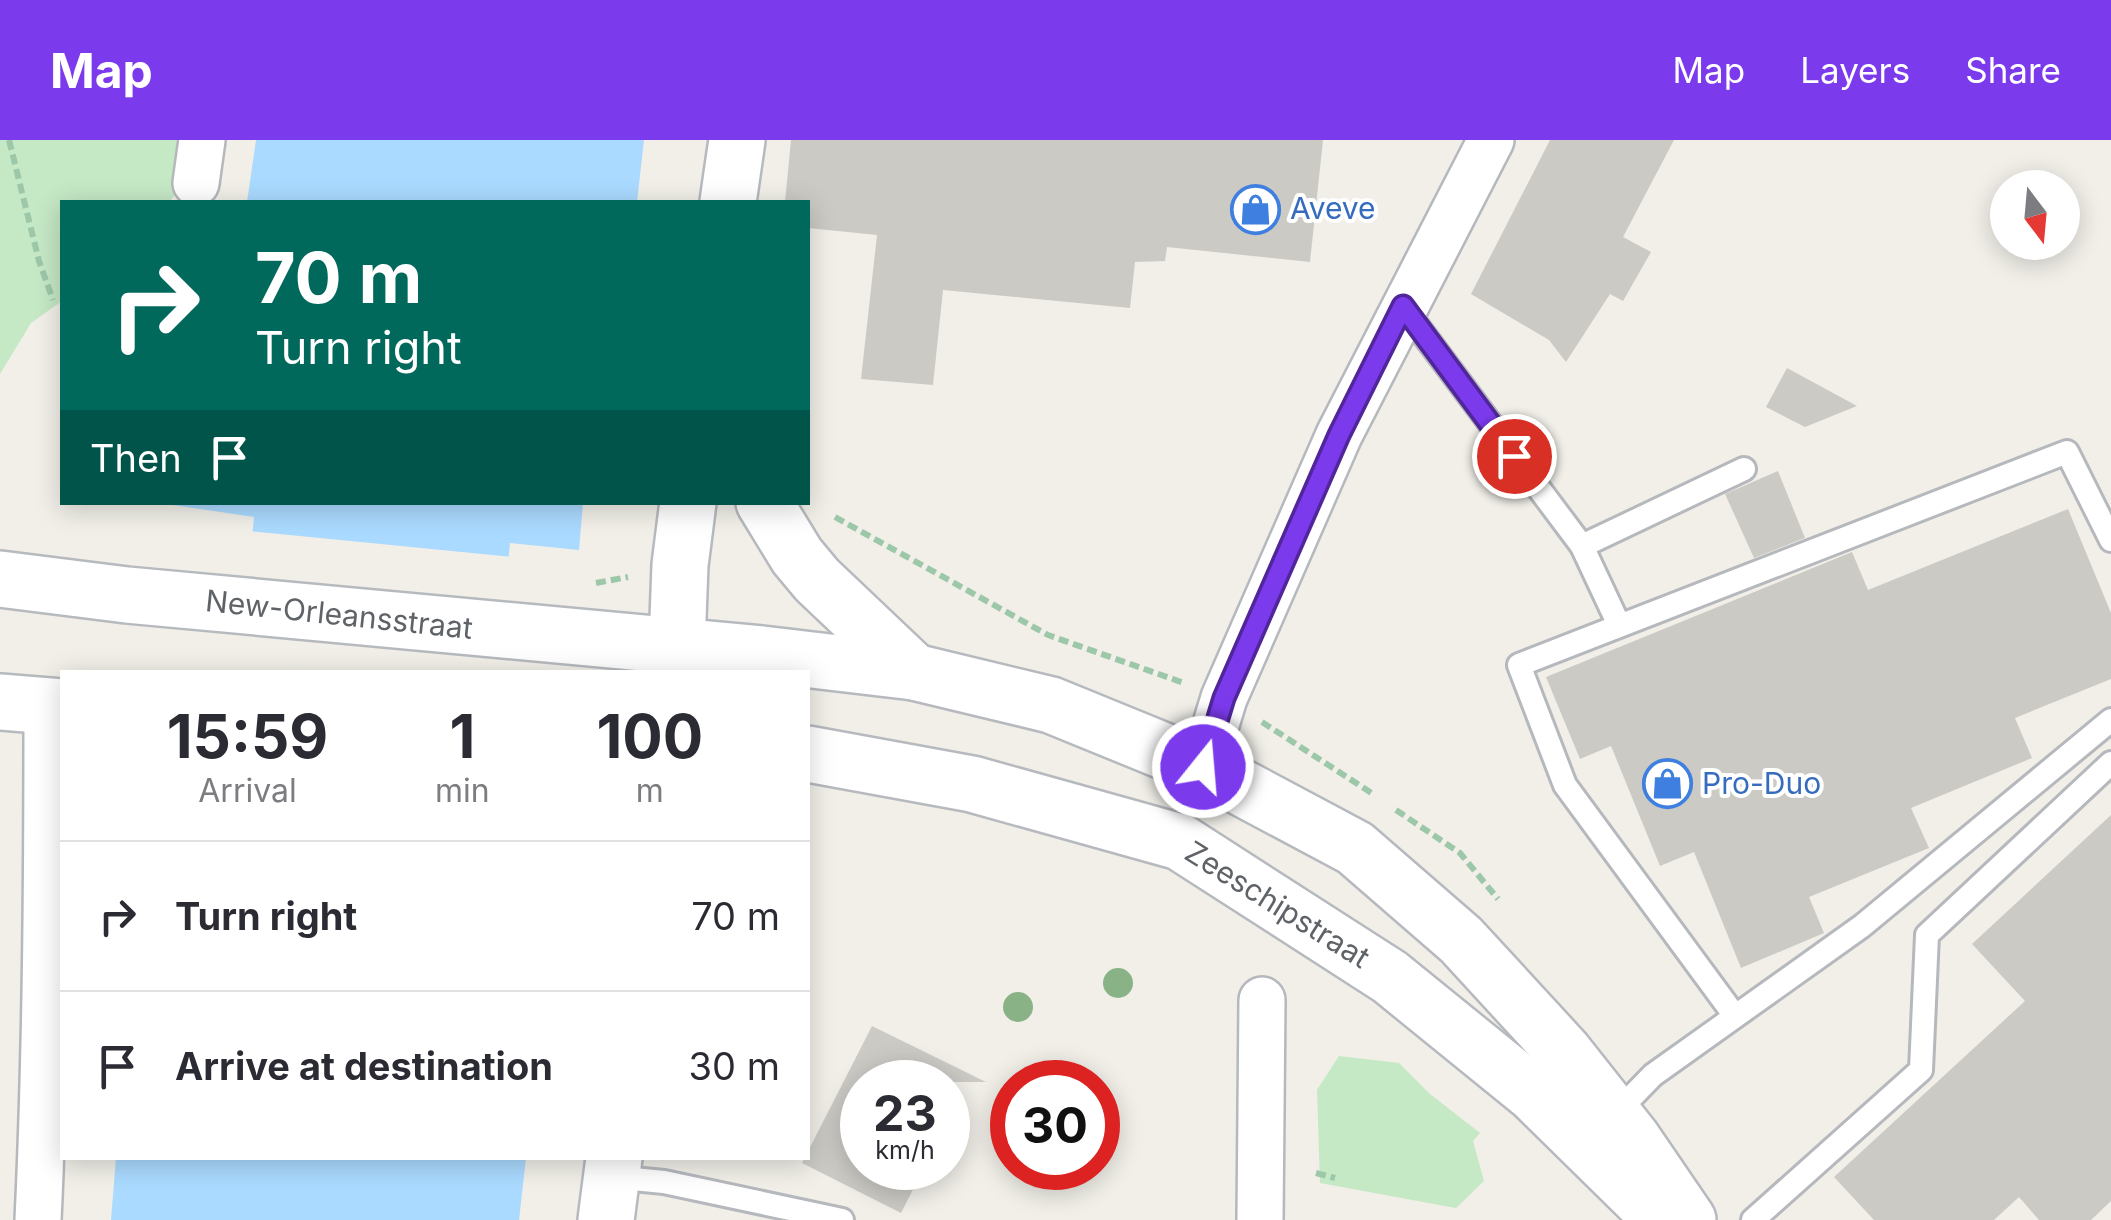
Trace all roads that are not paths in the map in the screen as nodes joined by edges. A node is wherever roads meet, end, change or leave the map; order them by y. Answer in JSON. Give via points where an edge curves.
{"nodes":[{"id":1,"x":737,"y":140,"type":"edge"},
{"id":2,"x":1492,"y":140,"type":"edge"},
{"id":3,"x":728,"y":200,"type":"edge"},
{"id":4,"x":1403,"y":306,"type":"junction"},
{"id":5,"x":1744,"y":470,"type":"dead end"},
{"id":6,"x":688,"y":505,"type":"edge"},
{"id":7,"x":766,"y":505,"type":"edge"},
{"id":8,"x":2111,"y":540,"type":"edge"},
{"id":9,"x":1582,"y":546,"type":"junction"},
{"id":10,"x":0,"y":579,"type":"edge"},
{"id":11,"x":1618,"y":626,"type":"junction"},
{"id":12,"x":677,"y":658,"type":"edge"},
{"id":13,"x":914,"y":672,"type":"junction"},
{"id":14,"x":36,"y":705,"type":"edge"},
{"id":15,"x":2111,"y":720,"type":"edge"},
{"id":16,"x":810,"y":754,"type":"edge"},
{"id":17,"x":2111,"y":763,"type":"edge"},
{"id":18,"x":1203,"y":767,"type":"junction"},
{"id":19,"x":1262,"y":1000,"type":"dead end"},
{"id":20,"x":1735,"y":1016,"type":"junction"},
{"id":21,"x":1614,"y":1115,"type":"junction"},
{"id":22,"x":611,"y":1185,"type":"edge"},
{"id":23,"x":38,"y":1220,"type":"edge"},
{"id":24,"x":842,"y":1220,"type":"edge"},
{"id":25,"x":1260,"y":1220,"type":"edge"},
{"id":26,"x":1662,"y":1220,"type":"edge"},
{"id":27,"x":1688,"y":1220,"type":"edge"},
{"id":28,"x":1752,"y":1220,"type":"edge"}],
"edges":[{"from":1,"to":3,"type":"main road"},
{"from":2,"to":4,"type":"street"},
{"from":4,"to":9,"type":"lane"},
{"from":4,"to":18,"type":"street","via":[[1224,698]]},
{"from":5,"to":9,"type":"lane"},
{"from":6,"to":12,"type":"main road"},
{"from":7,"to":13,"type":"main road","via":[[817,580]]},
{"from":8,"to":11,"type":"lane","via":[[2067,452]]},
{"from":9,"to":11,"type":"lane"},
{"from":10,"to":12,"type":"main road","name":"New-Orleansstraat","via":[[508,632]]},
{"from":11,"to":20,"type":"lane","via":[[1519,665],[1564,785]]},
{"from":12,"to":13,"type":"main road"},
{"from":13,"to":18,"type":"main road","via":[[1050,705]]},
{"from":14,"to":23,"type":"street","via":[[44,792],[46,1031]]},
{"from":15,"to":20,"type":"lane","via":[[1862,926]]},
{"from":16,"to":26,"type":"main road","name":"Zeeschipstraat","via":[[972,784],[1180,842],[1390,978],[1534,1094]]},
{"from":17,"to":28,"type":"lane","via":[[1927,935],[1921,1070]]},
{"from":18,"to":21,"type":"main road","via":[[1355,848],[1462,940]]},
{"from":19,"to":25,"type":"street"},
{"from":20,"to":21,"type":"lane","via":[[1653,1075]]},
{"from":21,"to":27,"type":"main road"},
{"from":22,"to":24,"type":"lane","via":[[664,1182]]}]}
